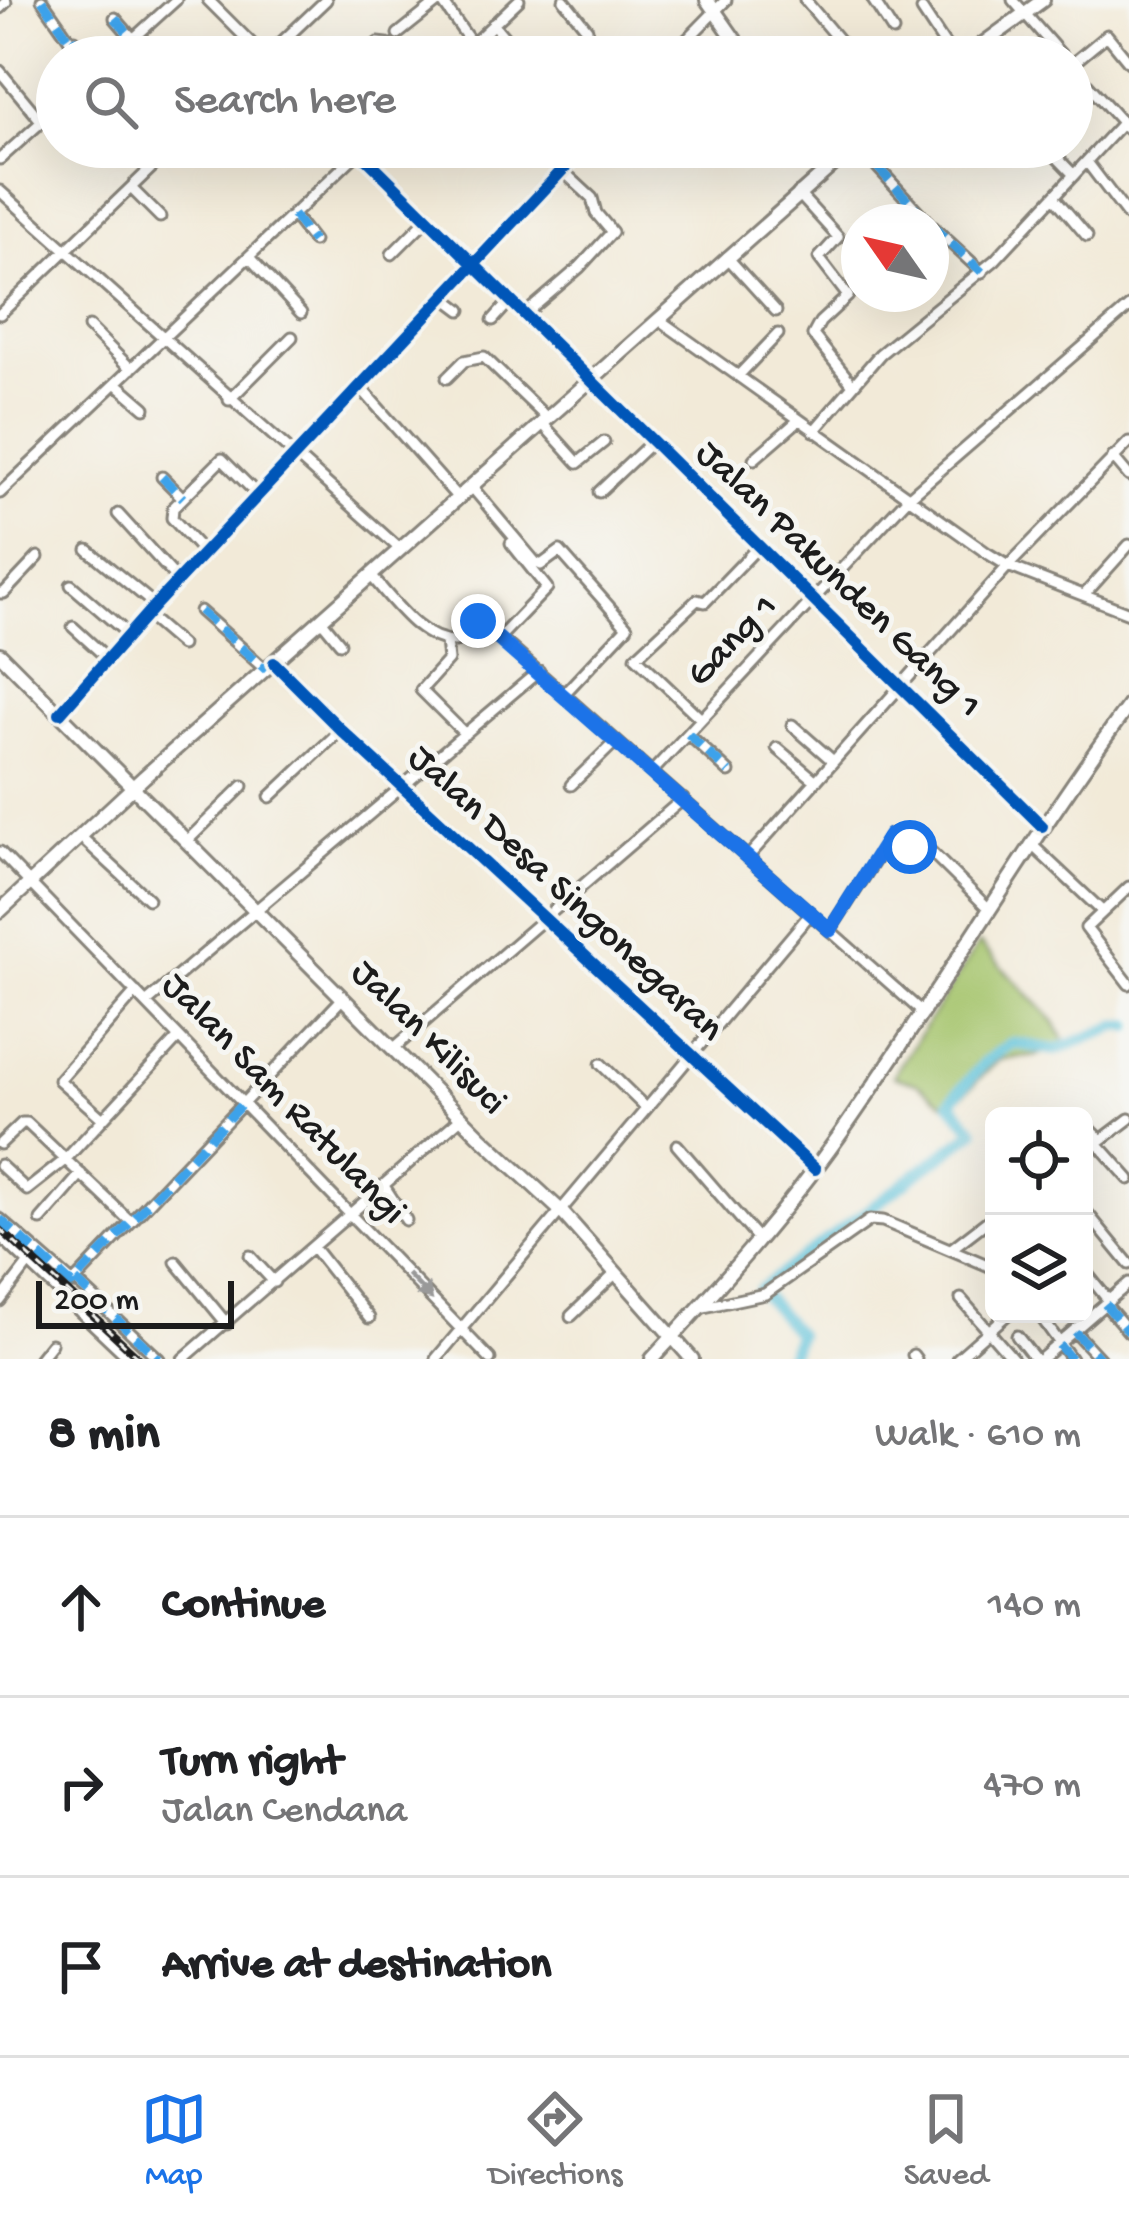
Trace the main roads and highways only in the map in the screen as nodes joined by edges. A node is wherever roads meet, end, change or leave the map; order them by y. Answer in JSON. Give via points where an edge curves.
{"nodes":[{"id":1,"x":1043,"y":0,"type":"edge"},
{"id":2,"x":711,"y":5,"type":"edge"},
{"id":3,"x":732,"y":36,"type":"edge"},
{"id":4,"x":993,"y":36,"type":"edge"},
{"id":5,"x":826,"y":169,"type":"edge"},
{"id":6,"x":0,"y":654,"type":"edge"},
{"id":7,"x":1129,"y":705,"type":"edge"},
{"id":8,"x":133,"y":788,"type":"junction"},
{"id":9,"x":0,"y":911,"type":"edge"},
{"id":10,"x":674,"y":1336,"type":"junction"},
{"id":11,"x":652,"y":1359,"type":"edge"},
{"id":12,"x":692,"y":1359,"type":"edge"}],
"edges":[{"from":1,"to":4,"type":"main road"},
{"from":2,"to":3,"type":"main road"},
{"from":5,"to":8,"type":"main road"},
{"from":6,"to":8,"type":"main road","name":"Jalan Kilisuci"},
{"from":7,"to":10,"type":"main road","via":[[815,1168]]},
{"from":8,"to":9,"type":"main road"},
{"from":8,"to":10,"type":"main road","name":"Jalan Kilisuci","via":[[560,1210]]},
{"from":10,"to":11,"type":"main road"},
{"from":10,"to":12,"type":"main road","name":"Jalan Kilisuci"}]}
